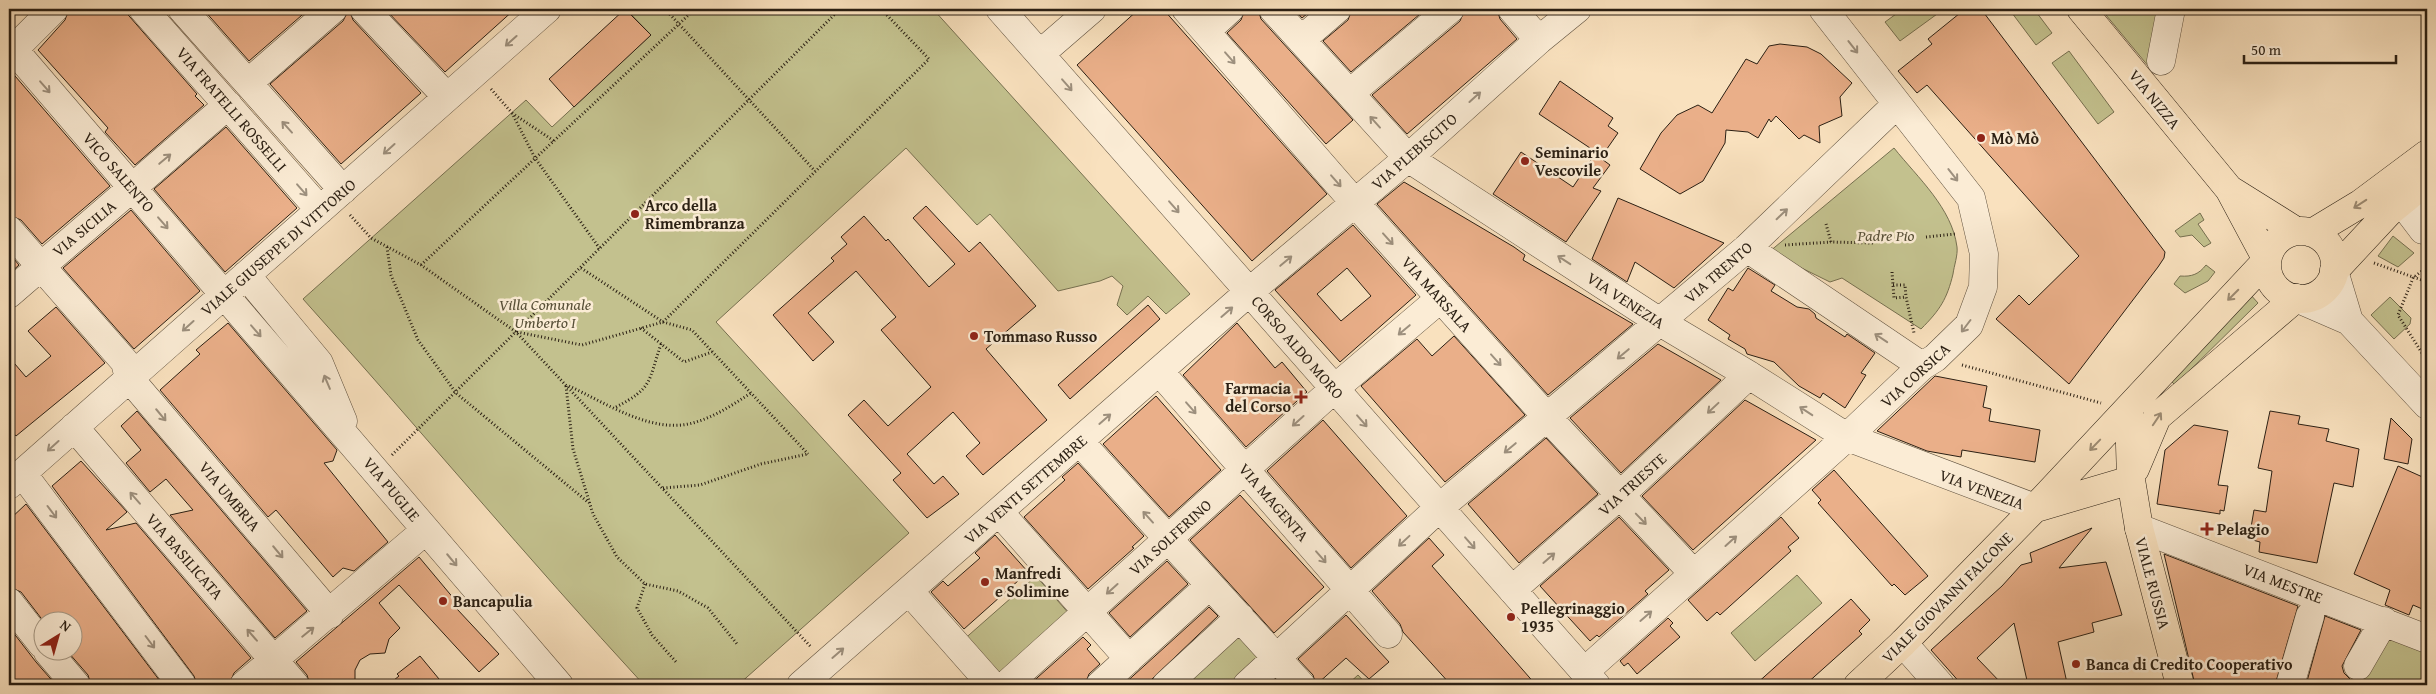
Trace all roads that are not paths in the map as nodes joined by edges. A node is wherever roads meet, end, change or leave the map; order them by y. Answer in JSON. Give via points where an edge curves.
{"nodes":[{"id":1,"x":54,"y":9,"type":"edge"},
{"id":2,"x":143,"y":9,"type":"edge"},
{"id":3,"x":182,"y":9,"type":"edge"},
{"id":4,"x":333,"y":9,"type":"edge"},
{"id":5,"x":364,"y":9,"type":"edge"},
{"id":6,"x":1000,"y":9,"type":"edge"},
{"id":7,"x":1092,"y":9,"type":"edge"},
{"id":8,"x":1186,"y":9,"type":"edge"},
{"id":9,"x":1230,"y":9,"type":"edge"},
{"id":10,"x":1273,"y":9,"type":"edge"},
{"id":11,"x":1337,"y":9,"type":"edge"},
{"id":12,"x":1450,"y":9,"type":"edge"},
{"id":13,"x":1512,"y":9,"type":"edge"},
{"id":14,"x":1577,"y":9,"type":"edge"},
{"id":15,"x":1823,"y":9,"type":"edge"},
{"id":16,"x":2081,"y":9,"type":"edge"},
{"id":17,"x":2171,"y":9,"type":"edge"},
{"id":18,"x":544,"y":10,"type":"edge"},
{"id":19,"x":1206,"y":31,"type":"junction"},
{"id":20,"x":1301,"y":40,"type":"junction"},
{"id":21,"x":1539,"y":40,"type":"junction"},
{"id":22,"x":10,"y":49,"type":"edge"},
{"id":23,"x":1040,"y":54,"type":"junction"},
{"id":24,"x":2161,"y":61,"type":"dead end"},
{"id":25,"x":248,"y":83,"type":"junction"},
{"id":26,"x":1350,"y":94,"type":"junction"},
{"id":27,"x":447,"y":97,"type":"junction"},
{"id":28,"x":1897,"y":104,"type":"junction"},
{"id":29,"x":228,"y":105,"type":"junction"},
{"id":30,"x":2427,"y":154,"type":"edge"},
{"id":31,"x":1408,"y":158,"type":"junction"},
{"id":32,"x":2427,"y":181,"type":"edge"},
{"id":33,"x":132,"y":187,"type":"junction"},
{"id":34,"x":2229,"y":189,"type":"junction"},
{"id":35,"x":2395,"y":192,"type":"junction"},
{"id":36,"x":332,"y":199,"type":"junction"},
{"id":37,"x":1355,"y":203,"type":"junction"},
{"id":38,"x":2427,"y":226,"type":"edge"},
{"id":39,"x":9,"y":230,"type":"edge"},
{"id":40,"x":2304,"y":232,"type":"junction"},
{"id":41,"x":1747,"y":248,"type":"junction"},
{"id":42,"x":2267,"y":260,"type":"junction"},
{"id":43,"x":2342,"y":263,"type":"junction"},
{"id":44,"x":40,"y":265,"type":"junction"},
{"id":45,"x":246,"y":275,"type":"junction"},
{"id":46,"x":1249,"y":292,"type":"junction"},
{"id":47,"x":9,"y":294,"type":"edge"},
{"id":48,"x":224,"y":294,"type":"junction"},
{"id":49,"x":1441,"y":298,"type":"junction"},
{"id":50,"x":2296,"y":298,"type":"junction"},
{"id":51,"x":2349,"y":321,"type":"junction"},
{"id":52,"x":1660,"y":322,"type":"junction"},
{"id":53,"x":1928,"y":362,"type":"junction"},
{"id":54,"x":1159,"y":371,"type":"junction"},
{"id":55,"x":1749,"y":375,"type":"junction"},
{"id":56,"x":129,"y":378,"type":"junction"},
{"id":57,"x":1334,"y":389,"type":"junction"},
{"id":58,"x":2427,"y":405,"type":"edge"},
{"id":59,"x":2129,"y":410,"type":"junction"},
{"id":60,"x":1547,"y":417,"type":"junction"},
{"id":61,"x":74,"y":427,"type":"junction"},
{"id":62,"x":1847,"y":437,"type":"junction"},
{"id":63,"x":1079,"y":442,"type":"junction"},
{"id":64,"x":352,"y":443,"type":"junction"},
{"id":65,"x":1245,"y":469,"type":"junction"},
{"id":66,"x":15,"y":479,"type":"edge"},
{"id":67,"x":2131,"y":480,"type":"junction"},
{"id":68,"x":1619,"y":496,"type":"junction"},
{"id":69,"x":1440,"y":508,"type":"junction"},
{"id":70,"x":2035,"y":508,"type":"junction"},
{"id":71,"x":999,"y":512,"type":"junction"},
{"id":72,"x":2139,"y":528,"type":"junction"},
{"id":73,"x":426,"y":530,"type":"junction"},
{"id":74,"x":1168,"y":539,"type":"junction"},
{"id":75,"x":1694,"y":574,"type":"junction"},
{"id":76,"x":1210,"y":585,"type":"junction"},
{"id":77,"x":1350,"y":590,"type":"junction"},
{"id":78,"x":1512,"y":590,"type":"junction"},
{"id":79,"x":908,"y":591,"type":"junction"},
{"id":80,"x":9,"y":602,"type":"edge"},
{"id":81,"x":1088,"y":612,"type":"junction"},
{"id":82,"x":330,"y":614,"type":"junction"},
{"id":83,"x":2310,"y":616,"type":"dead end"},
{"id":84,"x":1240,"y":617,"type":"junction"},
{"id":85,"x":2384,"y":621,"type":"junction"},
{"id":86,"x":32,"y":631,"type":"edge"},
{"id":87,"x":1388,"y":634,"type":"dead end"},
{"id":88,"x":2427,"y":639,"type":"edge"},
{"id":89,"x":1903,"y":643,"type":"junction"},
{"id":90,"x":1277,"y":658,"type":"junction"},
{"id":91,"x":1129,"y":659,"type":"junction"},
{"id":92,"x":274,"y":660,"type":"junction"},
{"id":93,"x":56,"y":662,"type":"edge"},
{"id":94,"x":2358,"y":666,"type":"dead end"},
{"id":95,"x":1590,"y":678,"type":"edge"},
{"id":96,"x":76,"y":685,"type":"edge"},
{"id":97,"x":182,"y":685,"type":"edge"},
{"id":98,"x":244,"y":685,"type":"edge"},
{"id":99,"x":295,"y":685,"type":"edge"},
{"id":100,"x":559,"y":685,"type":"edge"},
{"id":101,"x":801,"y":685,"type":"edge"},
{"id":102,"x":992,"y":685,"type":"edge"},
{"id":103,"x":1006,"y":685,"type":"edge"},
{"id":104,"x":1100,"y":685,"type":"edge"},
{"id":105,"x":1166,"y":685,"type":"edge"},
{"id":106,"x":1247,"y":685,"type":"edge"},
{"id":107,"x":1302,"y":685,"type":"edge"},
{"id":108,"x":1858,"y":685,"type":"edge"},
{"id":109,"x":1940,"y":685,"type":"edge"},
{"id":110,"x":2180,"y":685,"type":"edge"},
{"id":111,"x":2290,"y":685,"type":"edge"}],
"edges":[{"from":1,"to":22,"type":"street"},
{"from":2,"to":29,"type":"street","name":"VIA FRATELLI ROSSELLI"},
{"from":3,"to":25,"type":"street","name":"VIA FRATELLI ROSSELLI"},
{"from":4,"to":25,"type":"street"},
{"from":5,"to":27,"type":"street"},
{"from":6,"to":23,"type":"street","name":"CORSO ALDO MORO"},
{"from":7,"to":23,"type":"street"},
{"from":8,"to":19,"type":"street","name":"VIA MARSALA"},
{"from":9,"to":19,"type":"street"},
{"from":10,"to":20,"type":"street","name":"VIA VENEZIA"},
{"from":11,"to":20,"type":"street"},
{"from":12,"to":26,"type":"street"},
{"from":13,"to":21,"type":"street"},
{"from":14,"to":21,"type":"street","name":"VIA PLEBISCITO"},
{"from":15,"to":28,"type":"street","name":"VIA CORSICA","one_way":true},
{"from":16,"to":34,"type":"main road","name":"VIA NIZZA"},
{"from":17,"to":24,"type":"street"},
{"from":18,"to":27,"type":"street","name":"VIALE GIUSEPPE DI VITTORIO","one_way":true},
{"from":19,"to":37,"type":"street","name":"VIA MARSALA","one_way":true},
{"from":20,"to":26,"type":"street","name":"VIA VENEZIA"},
{"from":31,"to":21,"type":"street","name":"VIA PLEBISCITO","one_way":true},
{"from":22,"to":33,"type":"street","name":"VICO SALENTO","one_way":true},
{"from":23,"to":46,"type":"street","name":"CORSO ALDO MORO","one_way":true},
{"from":36,"to":25,"type":"street","name":"VIA FRATELLI ROSSELLI","one_way":true},
{"from":31,"to":26,"type":"street","name":"VIA VENEZIA","one_way":true},
{"from":27,"to":36,"type":"street","name":"VIALE GIUSEPPE DI VITTORIO","one_way":true},
{"from":41,"to":28,"type":"street","name":"VIA TRENTO","one_way":true},
{"from":28,"to":53,"type":"street","name":"VIA CORSICA","one_way":true,"via":[[1971,198],[1984,254],[1984,287],[1968,325]]},
{"from":33,"to":29,"type":"street","name":"VIA SICILIA","one_way":true},
{"from":29,"to":36,"type":"street","name":"VIA FRATELLI ROSSELLI","one_way":true},
{"from":30,"to":35,"type":"main road"},
{"from":31,"to":37,"type":"street","name":"VIA PLEBISCITO"},
{"from":52,"to":31,"type":"street","name":"VIA VENEZIA","one_way":true},
{"from":32,"to":35,"type":"main road"},
{"from":33,"to":44,"type":"street","name":"VIA SICILIA"},
{"from":33,"to":48,"type":"street","name":"VICO SALENTO","one_way":true},
{"from":34,"to":40,"type":"main road","name":"VIA NIZZA"},
{"from":34,"to":42,"type":"main road","name":"VIA NIZZA"},
{"from":35,"to":38,"type":"street","via":[[2423,230]]},
{"from":35,"to":40,"type":"main road","one_way":true,"via":[[2360,204]]},
{"from":35,"to":43,"type":"main road"},
{"from":36,"to":45,"type":"street","name":"VIALE GIUSEPPE DI VITTORIO"},
{"from":46,"to":37,"type":"street","name":"VIA PLEBISCITO","one_way":true},
{"from":37,"to":49,"type":"street","name":"VIA MARSALA","one_way":true},
{"from":39,"to":44,"type":"street","name":"VIA UMBRIA"},
{"from":40,"to":42,"type":"main road","via":[[2285,234],[2276,241]]},
{"from":40,"to":43,"type":"main road","via":[[2320,237]]},
{"from":41,"to":52,"type":"street","name":"VIA TRENTO"},
{"from":53,"to":41,"type":"street","one_way":true},
{"from":42,"to":50,"type":"main road","via":[[2271,281],[2286,295]]},
{"from":42,"to":59,"type":"main road","name":"VIALE GIOVANNI FALCONE","one_way":true},
{"from":43,"to":50,"type":"main road","via":[[2316,295]]},
{"from":43,"to":51,"type":"street"},
{"from":44,"to":47,"type":"street","name":"VIA SICILIA"},
{"from":44,"to":56,"type":"street","name":"VIA UMBRIA","via":[[125,362]]},
{"from":45,"to":48,"type":"street","name":"VIALE GIUSEPPE DI VITTORIO"},
{"from":64,"to":45,"type":"street","one_way":true,"via":[[319,363]]},
{"from":54,"to":46,"type":"street","name":"VIA VENTI SETTEMBRE","one_way":true},
{"from":46,"to":57,"type":"street","name":"CORSO ALDO MORO"},
{"from":48,"to":56,"type":"street","name":"VIALE GIUSEPPE DI VITTORIO","one_way":true},
{"from":48,"to":64,"type":"street","name":"VIA PUGLIE","one_way":true},
{"from":49,"to":57,"type":"street","name":"VIA SOLFERINO","one_way":true},
{"from":49,"to":60,"type":"street","name":"VIA MARSALA","one_way":true},
{"from":50,"to":51,"type":"street"},
{"from":67,"to":50,"type":"main road","one_way":true,"via":[[2138,456],[2157,417]]},
{"from":51,"to":58,"type":"street"},
{"from":52,"to":55,"type":"street","name":"VIA VENEZIA"},
{"from":52,"to":60,"type":"street","name":"VIA TRENTO","one_way":true},
{"from":53,"to":62,"type":"street","name":"VIA CORSICA"},
{"from":63,"to":54,"type":"street","name":"VIA VENTI SETTEMBRE","one_way":true},
{"from":54,"to":65,"type":"street","name":"VIA MAGENTA","one_way":true},
{"from":62,"to":55,"type":"street","name":"VIA VENEZIA","one_way":true},
{"from":55,"to":68,"type":"street","name":"VIA TRIESTE","one_way":true},
{"from":56,"to":61,"type":"street","name":"VIALE GIUSEPPE DI VITTORIO"},
{"from":56,"to":82,"type":"street","name":"VIA UMBRIA","one_way":true},
{"from":57,"to":65,"type":"street","name":"VIA SOLFERINO","one_way":true},
{"from":57,"to":69,"type":"street","name":"CORSO ALDO MORO","one_way":true},
{"from":59,"to":67,"type":"main road"},
{"from":59,"to":70,"type":"main road","name":"VIALE GIOVANNI FALCONE","one_way":true},
{"from":60,"to":68,"type":"street","name":"VIA MARSALA"},
{"from":60,"to":69,"type":"street","name":"VIA TRENTO","one_way":true},
{"from":61,"to":66,"type":"street","name":"VIALE GIUSEPPE DI VITTORIO","one_way":true},
{"from":92,"to":61,"type":"street","name":"VIA BASILICATA","one_way":true},
{"from":62,"to":70,"type":"street","name":"VIA VENEZIA"},
{"from":75,"to":62,"type":"street","name":"VIA CORSICA","one_way":true},
{"from":63,"to":71,"type":"street","name":"VIA VENTI SETTEMBRE"},
{"from":74,"to":63,"type":"street","one_way":true},
{"from":64,"to":73,"type":"street","name":"VIA PUGLIE"},
{"from":65,"to":74,"type":"street","name":"VIA SOLFERINO"},
{"from":65,"to":77,"type":"street","name":"VIA MAGENTA","one_way":true},
{"from":66,"to":97,"type":"street","one_way":true},
{"from":67,"to":70,"type":"main road","name":"VIALE GIOVANNI FALCONE"},
{"from":67,"to":72,"type":"main road","name":"VIALE RUSSIA"},
{"from":68,"to":75,"type":"street","name":"VIA MARSALA","one_way":true},
{"from":78,"to":68,"type":"street","name":"VIA TRIESTE","one_way":true},
{"from":69,"to":77,"type":"street","name":"VIA TRENTO","one_way":true},
{"from":69,"to":78,"type":"street","name":"CORSO ALDO MORO","one_way":true},
{"from":70,"to":89,"type":"main road","name":"VIALE GIOVANNI FALCONE"},
{"from":71,"to":79,"type":"street","name":"VIA VENTI SETTEMBRE"},
{"from":71,"to":81,"type":"street"},
{"from":72,"to":85,"type":"street","name":"VIA MESTRE"},
{"from":72,"to":110,"type":"main road","name":"VIALE RUSSIA"},
{"from":73,"to":82,"type":"street"},
{"from":73,"to":100,"type":"street","name":"VIA PUGLIE","one_way":true},
{"from":74,"to":76,"type":"street"},
{"from":74,"to":81,"type":"street","name":"VIA SOLFERINO","one_way":true},
{"from":95,"to":75,"type":"street","name":"VIA CORSICA","one_way":true},
{"from":76,"to":84,"type":"street"},
{"from":76,"to":91,"type":"street"},
{"from":77,"to":87,"type":"street","name":"VIA MAGENTA"},
{"from":77,"to":90,"type":"street","name":"VIA TRENTO"},
{"from":78,"to":95,"type":"street","name":"CORSO ALDO MORO"},
{"from":101,"to":79,"type":"street","name":"VIA VENTI SETTEMBRE","one_way":true},
{"from":79,"to":102,"type":"street"},
{"from":80,"to":86,"type":"street"},
{"from":81,"to":91,"type":"street"},
{"from":81,"to":103,"type":"street","name":"VIA SOLFERINO"},
{"from":92,"to":82,"type":"street","one_way":true},
{"from":83,"to":111,"type":"street"},
{"from":84,"to":90,"type":"street"},
{"from":84,"to":105,"type":"street"},
{"from":85,"to":88,"type":"street","name":"VIA MESTRE"},
{"from":85,"to":94,"type":"street"},
{"from":89,"to":108,"type":"main road","name":"VIALE GIOVANNI FALCONE"},
{"from":89,"to":109,"type":"street"},
{"from":90,"to":106,"type":"street","name":"VIA TRENTO"},
{"from":90,"to":107,"type":"street"},
{"from":91,"to":104,"type":"street"},
{"from":92,"to":98,"type":"street"},
{"from":92,"to":99,"type":"street","name":"VIA BASILICATA"},
{"from":93,"to":96,"type":"street"}]}
